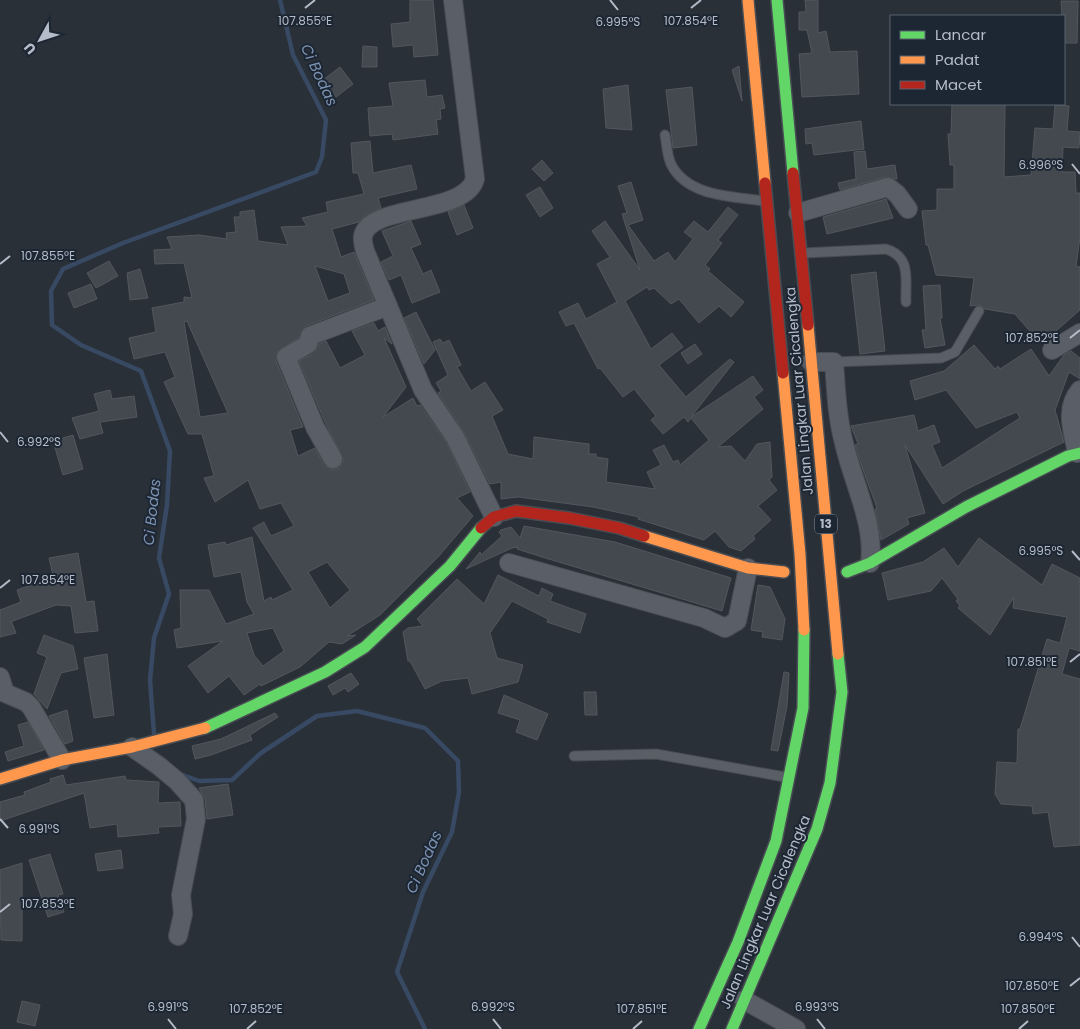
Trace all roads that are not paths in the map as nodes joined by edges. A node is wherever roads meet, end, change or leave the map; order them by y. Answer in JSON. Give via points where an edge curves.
{"nodes":[{"id":1,"x":453,"y":0,"type":"edge"},
{"id":2,"x":748,"y":0,"type":"edge"},
{"id":3,"x":777,"y":0,"type":"edge"},
{"id":4,"x":665,"y":135,"type":"dead end"},
{"id":5,"x":766,"y":201,"type":"junction"},
{"id":6,"x":908,"y":209,"type":"dead end"},
{"id":7,"x":798,"y":213,"type":"junction"},
{"id":8,"x":802,"y":253,"type":"junction"},
{"id":9,"x":906,"y":302,"type":"dead end"},
{"id":10,"x":388,"y":306,"type":"junction"},
{"id":11,"x":979,"y":312,"type":"dead end"},
{"id":12,"x":1080,"y":333,"type":"edge"},
{"id":13,"x":1052,"y":350,"type":"dead end"},
{"id":14,"x":811,"y":362,"type":"junction"},
{"id":15,"x":834,"y":362,"type":"junction"},
{"id":16,"x":1080,"y":390,"type":"edge"},
{"id":17,"x":1079,"y":453,"type":"edge"},
{"id":18,"x":333,"y":459,"type":"dead end"},
{"id":19,"x":494,"y":517,"type":"junction"},
{"id":20,"x":509,"y":563,"type":"dead end"},
{"id":21,"x":870,"y":564,"type":"junction"},
{"id":22,"x":748,"y":568,"type":"junction"},
{"id":23,"x":784,"y":572,"type":"dead end"},
{"id":24,"x":847,"y":572,"type":"dead end"},
{"id":25,"x":0,"y":677,"type":"edge"},
{"id":26,"x":139,"y":745,"type":"junction"},
{"id":27,"x":574,"y":756,"type":"dead end"},
{"id":28,"x":62,"y":760,"type":"junction"},
{"id":29,"x":790,"y":778,"type":"junction"},
{"id":30,"x":0,"y":779,"type":"edge"},
{"id":31,"x":178,"y":936,"type":"dead end"},
{"id":32,"x":744,"y":1000,"type":"junction"},
{"id":33,"x":699,"y":1029,"type":"edge"},
{"id":34,"x":732,"y":1029,"type":"edge"},
{"id":35,"x":796,"y":1029,"type":"edge"}],
"edges":[{"from":1,"to":10,"type":"street","via":[[475,179],[472,188],[460,197],[378,220],[366,229],[363,236],[365,251]]},
{"from":2,"to":5,"type":"main road","name":"Jalan Lingkar Luar Cicalengka","number":"13"},
{"from":3,"to":7,"type":"main road","name":"Jalan Lingkar Luar Cicalengka","number":"13"},
{"from":4,"to":5,"type":"lane","via":[[671,165],[682,180],[695,188],[723,195]]},
{"from":5,"to":29,"type":"main road","name":"Jalan Lingkar Luar Cicalengka","number":"13","via":[[800,554],[805,658],[803,708]]},
{"from":6,"to":7,"type":"street","via":[[888,186]]},
{"from":7,"to":8,"type":"main road","name":"Jalan Lingkar Luar Cicalengka","number":"13"},
{"from":8,"to":9,"type":"lane","via":[[886,249],[896,252],[905,264]]},
{"from":8,"to":14,"type":"main road","name":"Jalan Lingkar Luar Cicalengka","number":"13"},
{"from":10,"to":18,"type":"street","via":[[310,336],[308,344],[286,356],[315,427]]},
{"from":10,"to":19,"type":"street","via":[[423,390],[455,437]]},
{"from":11,"to":15,"type":"lane","via":[[955,352],[941,358]]},
{"from":12,"to":13,"type":"street"},
{"from":14,"to":15,"type":"street"},
{"from":14,"to":32,"type":"main road","name":"Jalan Lingkar Luar Cicalengka","number":"13","via":[[842,692],[830,783],[817,829]]},
{"from":15,"to":21,"type":"street","via":[[844,443],[871,536]]},
{"from":16,"to":17,"type":"street","via":[[1070,420]]},
{"from":17,"to":21,"type":"main road","via":[[966,507]]},
{"from":19,"to":22,"type":"main road","via":[[516,511],[619,528]]},
{"from":19,"to":26,"type":"main road","via":[[450,566],[364,647],[325,672],[231,719]]},
{"from":20,"to":22,"type":"street","via":[[704,618],[725,628],[736,622]]},
{"from":21,"to":24,"type":"main road"},
{"from":22,"to":23,"type":"main road"},
{"from":25,"to":28,"type":"street","via":[[5,693],[31,707]]},
{"from":26,"to":28,"type":"main road"},
{"from":26,"to":31,"type":"street","via":[[194,800],[196,819],[181,895],[183,914]]},
{"from":27,"to":29,"type":"lane","via":[[656,754]]},
{"from":28,"to":30,"type":"main road"},
{"from":29,"to":33,"type":"main road","name":"Jalan Lingkar Luar Cicalengka","number":"13","via":[[776,841],[738,942]]},
{"from":32,"to":34,"type":"main road","name":"Jalan Lingkar Luar Cicalengka","number":"13"},
{"from":32,"to":35,"type":"street"}]}
